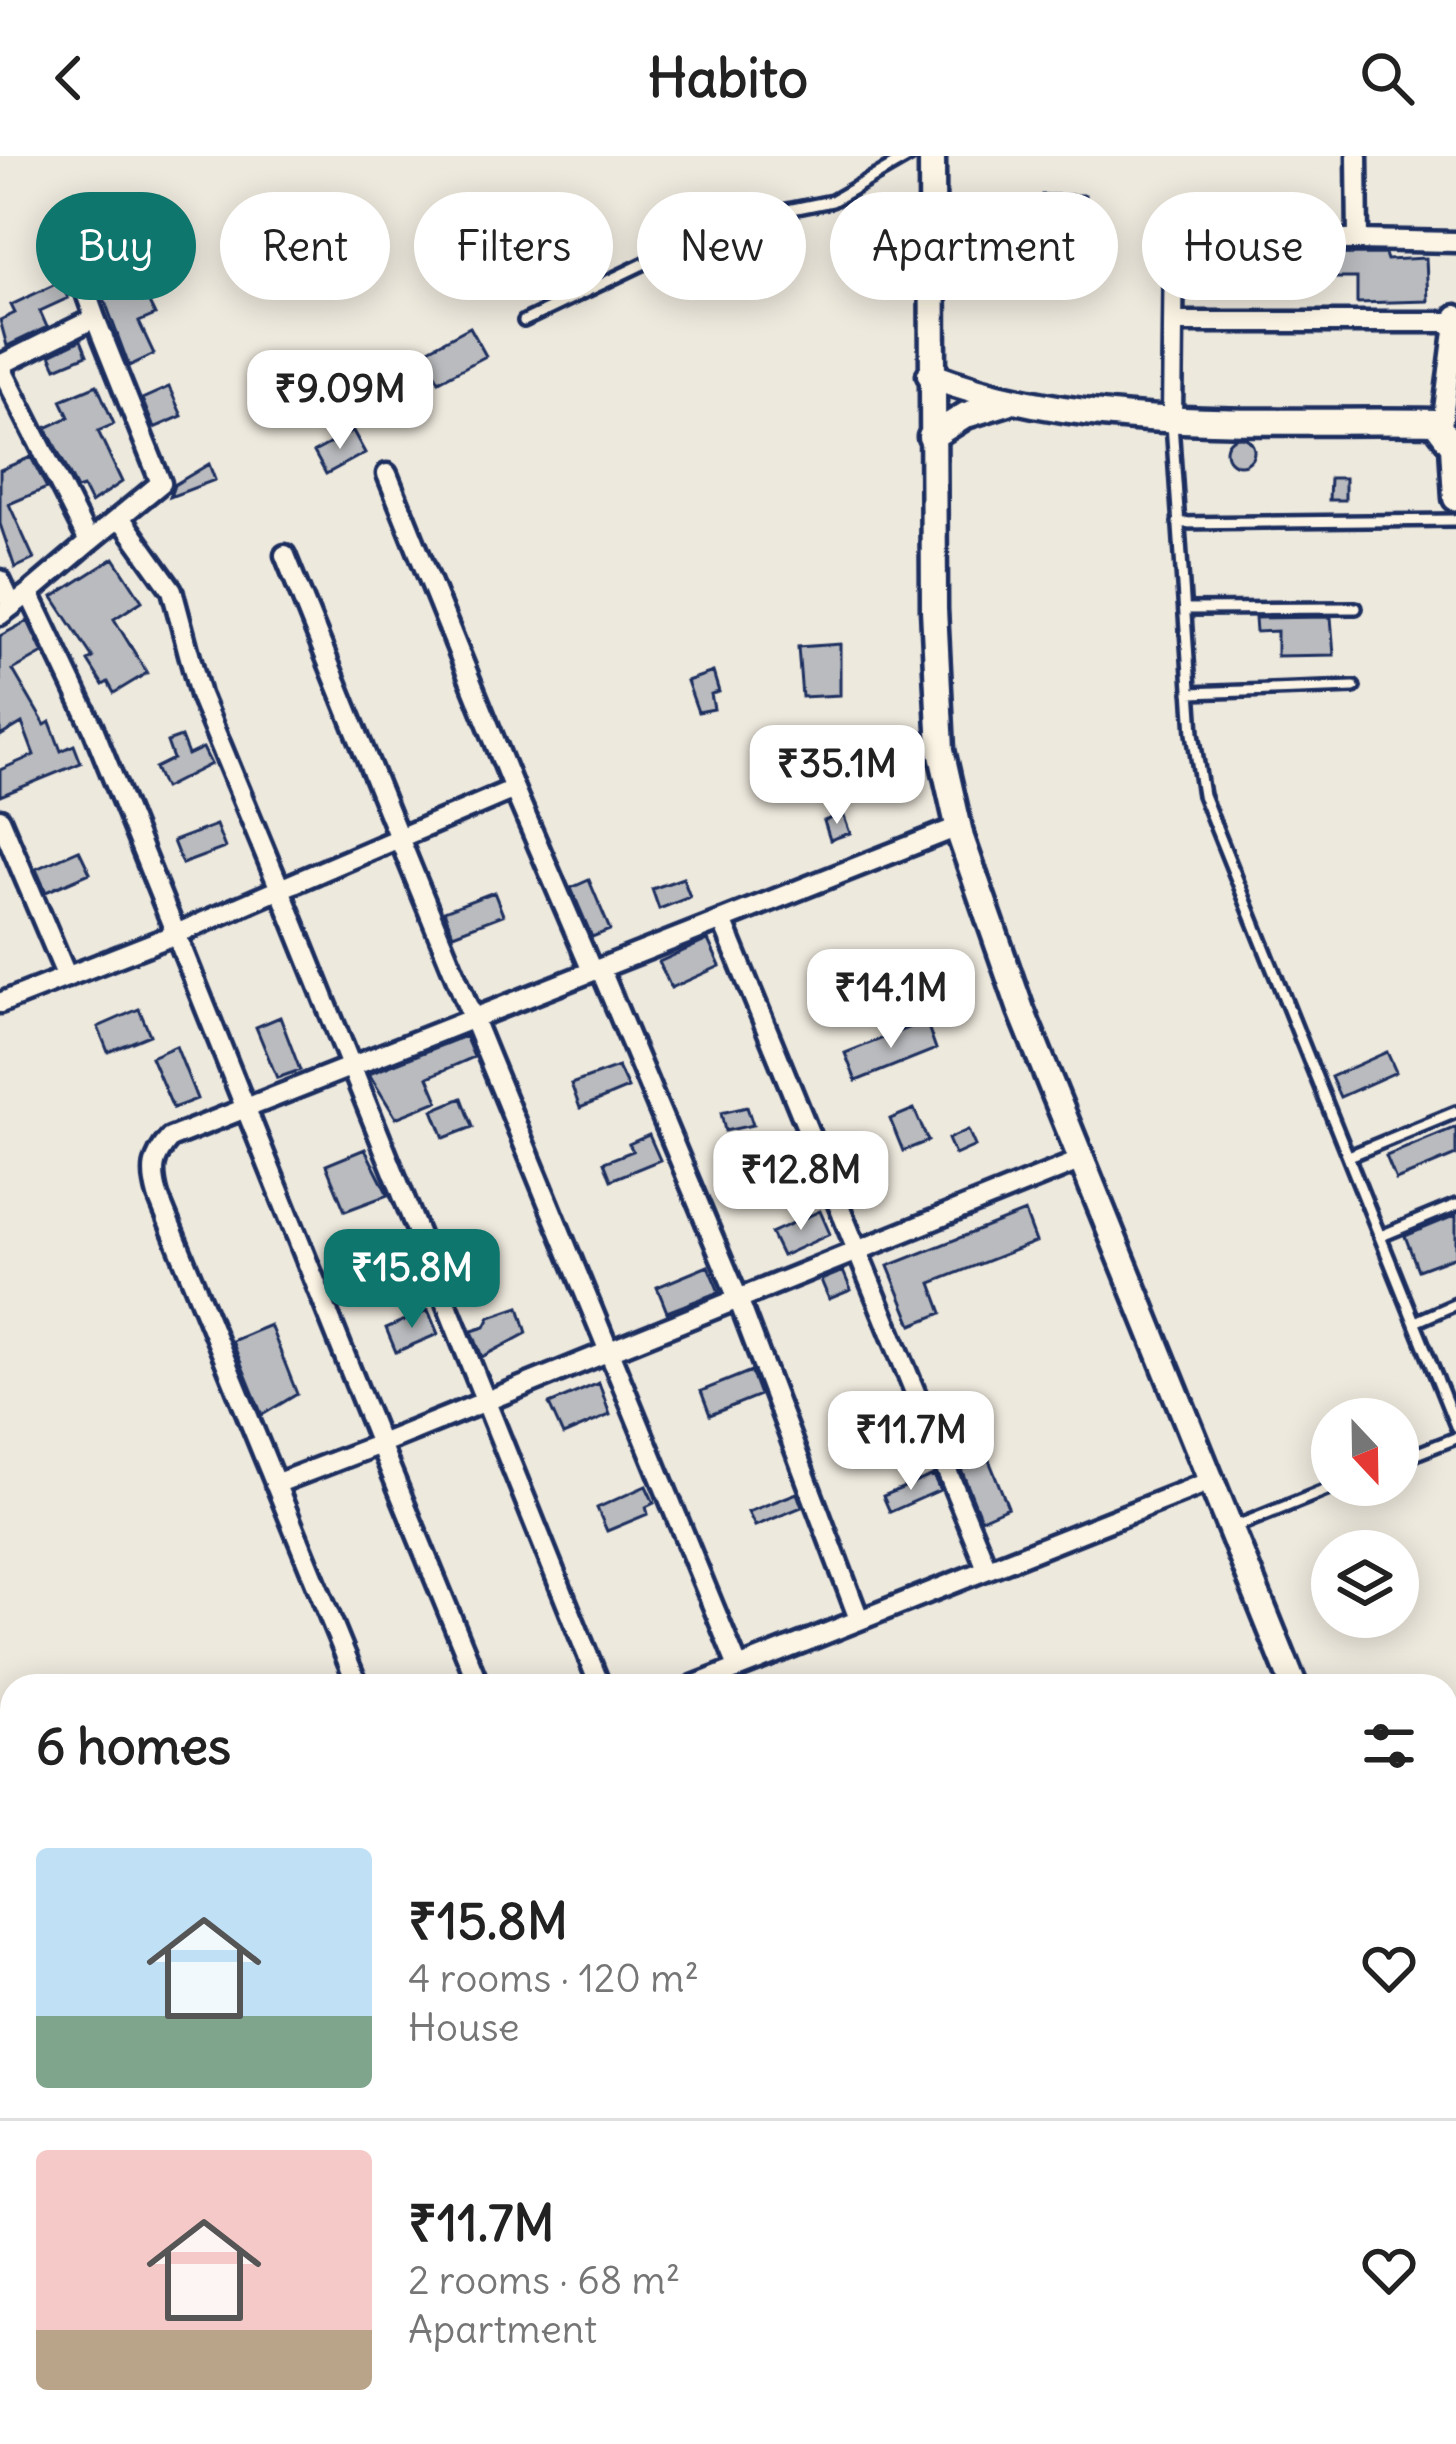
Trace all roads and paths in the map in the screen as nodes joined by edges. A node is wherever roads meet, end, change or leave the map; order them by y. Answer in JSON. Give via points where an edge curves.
{"nodes":[{"id":1,"x":910,"y":156,"type":"edge"},
{"id":2,"x":932,"y":156,"type":"edge"},
{"id":3,"x":1357,"y":156,"type":"edge"},
{"id":4,"x":1358,"y":240,"type":"junction"},
{"id":5,"x":1456,"y":242,"type":"edge"},
{"id":6,"x":88,"y":300,"type":"edge"},
{"id":7,"x":95,"y":318,"type":"junction"},
{"id":8,"x":1455,"y":318,"type":"edge"},
{"id":9,"x":524,"y":322,"type":"dead end"},
{"id":10,"x":1173,"y":322,"type":"junction"},
{"id":11,"x":0,"y":366,"type":"edge"},
{"id":12,"x":930,"y":375,"type":"junction"},
{"id":13,"x":1010,"y":401,"type":"junction"},
{"id":14,"x":1172,"y":417,"type":"junction"},
{"id":15,"x":1442,"y":426,"type":"junction"},
{"id":16,"x":931,"y":437,"type":"junction"},
{"id":17,"x":387,"y":474,"type":"dead end"},
{"id":18,"x":1456,"y":498,"type":"edge"},
{"id":19,"x":122,"y":520,"type":"junction"},
{"id":20,"x":1456,"y":520,"type":"edge"},
{"id":21,"x":1178,"y":523,"type":"junction"},
{"id":22,"x":89,"y":542,"type":"junction"},
{"id":23,"x":285,"y":555,"type":"dead end"},
{"id":24,"x":0,"y":580,"type":"edge"},
{"id":25,"x":29,"y":593,"type":"junction"},
{"id":26,"x":1356,"y":608,"type":"dead end"},
{"id":27,"x":1185,"y":609,"type":"junction"},
{"id":28,"x":6,"y":610,"type":"edge"},
{"id":29,"x":1354,"y":687,"type":"dead end"},
{"id":30,"x":1190,"y":693,"type":"junction"},
{"id":31,"x":514,"y":789,"type":"junction"},
{"id":32,"x":0,"y":819,"type":"edge"},
{"id":33,"x":958,"y":826,"type":"junction"},
{"id":34,"x":399,"y":838,"type":"junction"},
{"id":35,"x":280,"y":889,"type":"junction"},
{"id":36,"x":722,"y":920,"type":"junction"},
{"id":37,"x":176,"y":934,"type":"junction"},
{"id":38,"x":596,"y":969,"type":"junction"},
{"id":39,"x":67,"y":977,"type":"junction"},
{"id":40,"x":0,"y":1003,"type":"edge"},
{"id":41,"x":473,"y":1018,"type":"junction"},
{"id":42,"x":354,"y":1067,"type":"junction"},
{"id":43,"x":245,"y":1111,"type":"junction"},
{"id":44,"x":1456,"y":1112,"type":"edge"},
{"id":45,"x":1349,"y":1156,"type":"junction"},
{"id":46,"x":1084,"y":1159,"type":"junction"},
{"id":47,"x":1456,"y":1205,"type":"edge"},
{"id":48,"x":1381,"y":1236,"type":"junction"},
{"id":49,"x":859,"y":1252,"type":"junction"},
{"id":50,"x":739,"y":1301,"type":"junction"},
{"id":51,"x":1456,"y":1304,"type":"edge"},
{"id":52,"x":1414,"y":1322,"type":"junction"},
{"id":53,"x":609,"y":1353,"type":"junction"},
{"id":54,"x":482,"y":1403,"type":"junction"},
{"id":55,"x":1456,"y":1426,"type":"edge"},
{"id":56,"x":1456,"y":1438,"type":"edge"},
{"id":57,"x":380,"y":1444,"type":"junction"},
{"id":58,"x":1419,"y":1453,"type":"edge"},
{"id":59,"x":1213,"y":1480,"type":"junction"},
{"id":60,"x":274,"y":1484,"type":"junction"},
{"id":61,"x":1311,"y":1496,"type":"edge"},
{"id":62,"x":1232,"y":1528,"type":"junction"},
{"id":63,"x":986,"y":1566,"type":"junction"},
{"id":64,"x":859,"y":1619,"type":"junction"},
{"id":65,"x":738,"y":1667,"type":"junction"},
{"id":66,"x":353,"y":1674,"type":"edge"},
{"id":67,"x":474,"y":1674,"type":"edge"},
{"id":68,"x":595,"y":1674,"type":"edge"},
{"id":69,"x":721,"y":1674,"type":"edge"},
{"id":70,"x":1289,"y":1674,"type":"edge"}],
"edges":[{"from":1,"to":9,"type":"lane","via":[[832,201],[733,221]]},
{"from":2,"to":12,"type":"main road"},
{"from":3,"to":4,"type":"street"},
{"from":4,"to":5,"type":"street"},
{"from":4,"to":10,"type":"street","via":[[1174,239]]},
{"from":6,"to":7,"type":"street"},
{"from":7,"to":11,"type":"street"},
{"from":7,"to":19,"type":"street","via":[[161,483]]},
{"from":8,"to":10,"type":"street"},
{"from":8,"to":15,"type":"street"},
{"from":10,"to":14,"type":"street"},
{"from":11,"to":22,"type":"street"},
{"from":12,"to":13,"type":"main road"},
{"from":12,"to":16,"type":"main road"},
{"from":13,"to":14,"type":"main road"},
{"from":13,"to":16,"type":"main road"},
{"from":14,"to":15,"type":"main road"},
{"from":14,"to":21,"type":"lane"},
{"from":15,"to":18,"type":"main road","via":[[1453,446]]},
{"from":16,"to":33,"type":"main road","via":[[941,750]]},
{"from":17,"to":31,"type":"street"},
{"from":19,"to":22,"type":"street"},
{"from":19,"to":35,"type":"street","via":[[172,590],[200,694]]},
{"from":20,"to":21,"type":"lane"},
{"from":21,"to":27,"type":"lane"},
{"from":22,"to":25,"type":"street"},
{"from":23,"to":34,"type":"street"},
{"from":24,"to":28,"type":"street"},
{"from":25,"to":28,"type":"street"},
{"from":25,"to":37,"type":"street"},
{"from":26,"to":27,"type":"lane"},
{"from":27,"to":30,"type":"lane"},
{"from":29,"to":30,"type":"lane"},
{"from":30,"to":45,"type":"lane","via":[[1204,795]]},
{"from":31,"to":34,"type":"street"},
{"from":31,"to":38,"type":"street"},
{"from":32,"to":39,"type":"street"},
{"from":33,"to":36,"type":"street"},
{"from":33,"to":46,"type":"main road","via":[[990,931]]},
{"from":34,"to":35,"type":"street"},
{"from":34,"to":41,"type":"street"},
{"from":35,"to":37,"type":"street"},
{"from":35,"to":42,"type":"street"},
{"from":36,"to":38,"type":"street"},
{"from":36,"to":49,"type":"street"},
{"from":37,"to":39,"type":"street"},
{"from":37,"to":43,"type":"street"},
{"from":38,"to":41,"type":"street"},
{"from":38,"to":50,"type":"street"},
{"from":39,"to":40,"type":"street"},
{"from":41,"to":42,"type":"street"},
{"from":41,"to":53,"type":"street"},
{"from":42,"to":43,"type":"street"},
{"from":42,"to":54,"type":"street"},
{"from":43,"to":57,"type":"street"},
{"from":43,"to":60,"type":"street","via":[[170,1138],[151,1171]]},
{"from":44,"to":45,"type":"lane"},
{"from":45,"to":48,"type":"lane"},
{"from":46,"to":49,"type":"street"},
{"from":46,"to":59,"type":"main road"},
{"from":47,"to":48,"type":"lane"},
{"from":48,"to":52,"type":"lane"},
{"from":49,"to":50,"type":"street"},
{"from":49,"to":63,"type":"street"},
{"from":50,"to":53,"type":"street"},
{"from":50,"to":64,"type":"street"},
{"from":51,"to":52,"type":"lane"},
{"from":52,"to":55,"type":"lane"},
{"from":53,"to":54,"type":"street"},
{"from":53,"to":65,"type":"street"},
{"from":54,"to":57,"type":"street"},
{"from":54,"to":68,"type":"street"},
{"from":56,"to":58,"type":"lane"},
{"from":57,"to":60,"type":"street"},
{"from":57,"to":67,"type":"street"},
{"from":59,"to":62,"type":"main road"},
{"from":59,"to":63,"type":"street"},
{"from":60,"to":66,"type":"street"},
{"from":61,"to":62,"type":"lane"},
{"from":62,"to":70,"type":"main road"},
{"from":63,"to":64,"type":"street"},
{"from":64,"to":65,"type":"street"},
{"from":65,"to":69,"type":"street"}]}
